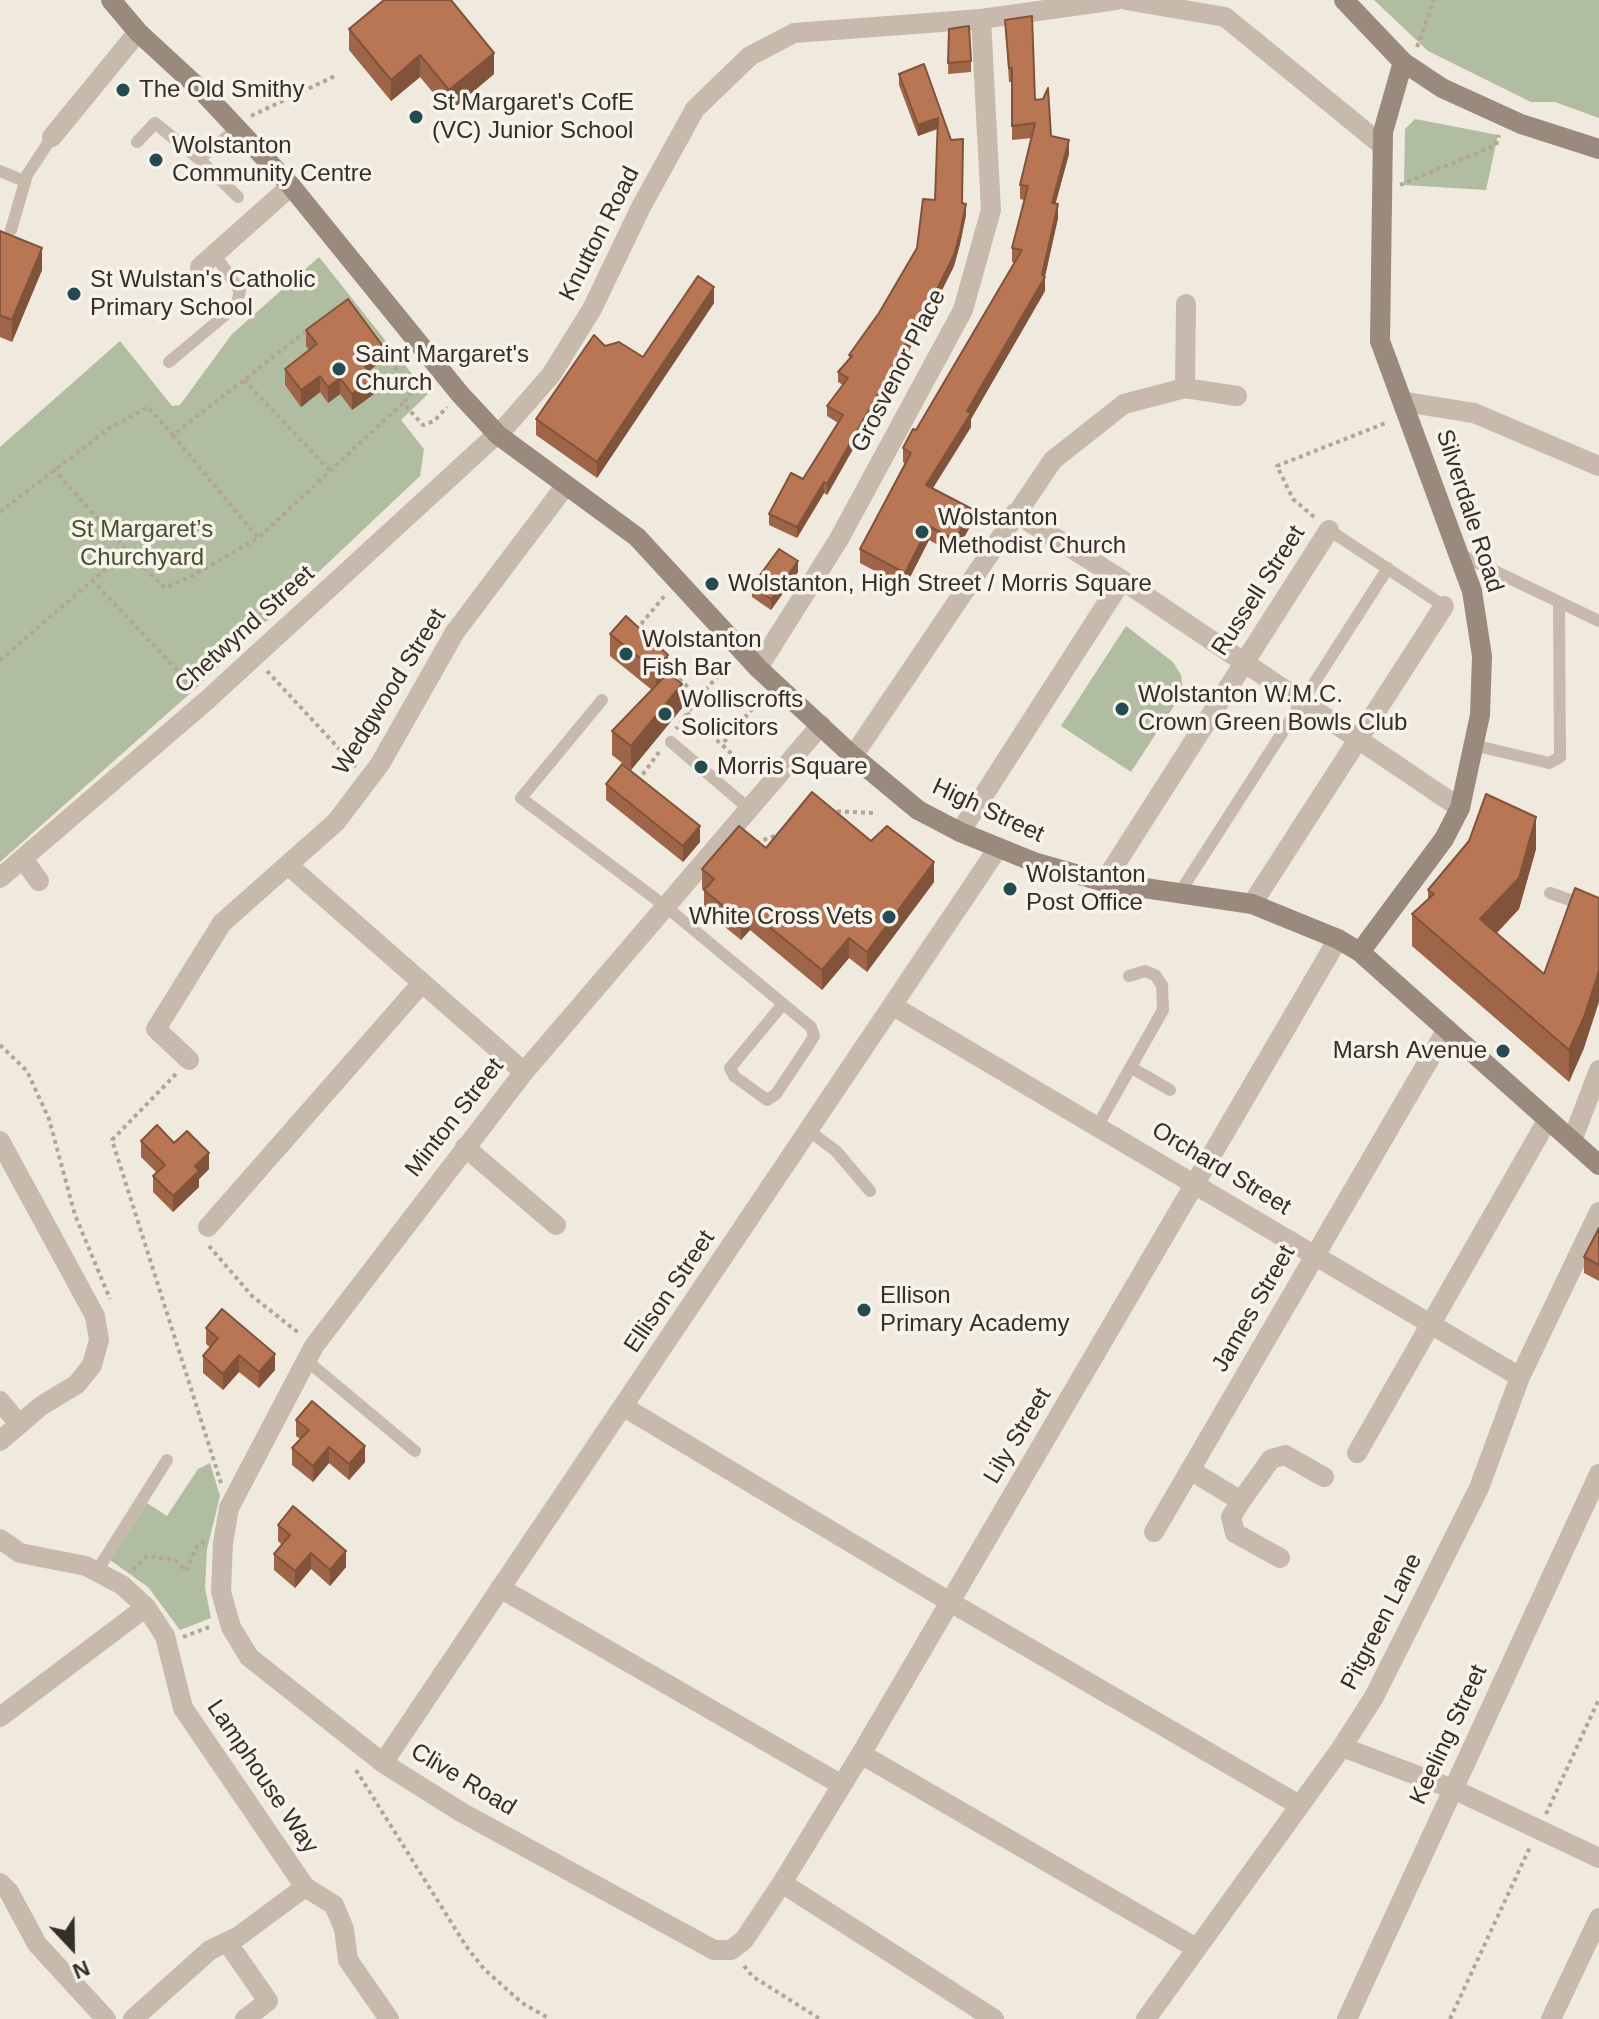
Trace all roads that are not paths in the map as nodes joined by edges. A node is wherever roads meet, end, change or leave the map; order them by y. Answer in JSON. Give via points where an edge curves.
{"nodes":[{"id":1,"x":111,"y":0,"type":"edge"},
{"id":2,"x":1116,"y":0,"type":"edge"},
{"id":3,"x":1126,"y":0,"type":"edge"},
{"id":4,"x":1344,"y":0,"type":"edge"},
{"id":5,"x":1062,"y":4,"type":"edge"},
{"id":6,"x":981,"y":19,"type":"junction"},
{"id":7,"x":138,"y":32,"type":"junction"},
{"id":8,"x":1406,"y":64,"type":"junction"},
{"id":9,"x":236,"y":126,"type":"junction"},
{"id":10,"x":52,"y":137,"type":"joint"},
{"id":11,"x":137,"y":142,"type":"dead end"},
{"id":12,"x":1383,"y":146,"type":"junction"},
{"id":13,"x":1599,"y":149,"type":"edge"},
{"id":14,"x":199,"y":159,"type":"junction"},
{"id":15,"x":0,"y":171,"type":"edge"},
{"id":16,"x":24,"y":181,"type":"junction"},
{"id":17,"x":291,"y":186,"type":"junction"},
{"id":18,"x":238,"y":197,"type":"dead end"},
{"id":19,"x":11,"y":230,"type":"dead end"},
{"id":20,"x":207,"y":261,"type":"joint"},
{"id":21,"x":1186,"y":304,"type":"dead end"},
{"id":22,"x":169,"y":362,"type":"dead end"},
{"id":23,"x":1185,"y":388,"type":"junction"},
{"id":24,"x":1237,"y":396,"type":"dead end"},
{"id":25,"x":1407,"y":408,"type":"junction"},
{"id":26,"x":498,"y":435,"type":"junction"},
{"id":27,"x":1599,"y":466,"type":"edge"},
{"id":28,"x":566,"y":485,"type":"junction"},
{"id":29,"x":1015,"y":513,"type":"junction"},
{"id":30,"x":1329,"y":530,"type":"joint"},
{"id":31,"x":1459,"y":554,"type":"junction"},
{"id":32,"x":1388,"y":568,"type":"junction"},
{"id":33,"x":1122,"y":580,"type":"junction"},
{"id":34,"x":1559,"y":602,"type":"junction"},
{"id":35,"x":1444,"y":606,"type":"joint"},
{"id":36,"x":1599,"y":621,"type":"edge"},
{"id":37,"x":1243,"y":663,"type":"junction"},
{"id":38,"x":758,"y":668,"type":"junction"},
{"id":39,"x":602,"y":700,"type":"dead end"},
{"id":40,"x":1303,"y":702,"type":"junction"},
{"id":41,"x":821,"y":725,"type":"junction"},
{"id":42,"x":1357,"y":739,"type":"junction"},
{"id":43,"x":668,"y":742,"type":"road end"},
{"id":44,"x":1473,"y":745,"type":"junction"},
{"id":45,"x":853,"y":756,"type":"junction"},
{"id":46,"x":748,"y":808,"type":"junction"},
{"id":47,"x":1460,"y":808,"type":"junction"},
{"id":48,"x":960,"y":832,"type":"junction"},
{"id":49,"x":998,"y":848,"type":"junction"},
{"id":50,"x":23,"y":859,"type":"junction"},
{"id":51,"x":288,"y":865,"type":"junction"},
{"id":52,"x":0,"y":878,"type":"edge"},
{"id":53,"x":39,"y":881,"type":"dead end"},
{"id":54,"x":1104,"y":882,"type":"junction"},
{"id":55,"x":1180,"y":892,"type":"junction"},
{"id":56,"x":1550,"y":893,"type":"dead end"},
{"id":57,"x":1252,"y":904,"type":"junction"},
{"id":58,"x":665,"y":906,"type":"junction"},
{"id":59,"x":1599,"y":910,"type":"edge"},
{"id":60,"x":1338,"y":939,"type":"junction"},
{"id":61,"x":1360,"y":952,"type":"junction"},
{"id":62,"x":1129,"y":976,"type":"dead end"},
{"id":63,"x":422,"y":983,"type":"junction"},
{"id":64,"x":783,"y":1004,"type":"junction"},
{"id":65,"x":893,"y":1006,"type":"junction"},
{"id":66,"x":1447,"y":1029,"type":"junction"},
{"id":67,"x":189,"y":1060,"type":"road end"},
{"id":68,"x":1132,"y":1068,"type":"junction"},
{"id":69,"x":1599,"y":1070,"type":"edge"},
{"id":70,"x":524,"y":1072,"type":"junction"},
{"id":71,"x":1170,"y":1090,"type":"dead end"},
{"id":72,"x":1548,"y":1119,"type":"junction"},
{"id":73,"x":1098,"y":1125,"type":"junction"},
{"id":74,"x":809,"y":1131,"type":"junction"},
{"id":75,"x":1573,"y":1138,"type":"junction"},
{"id":76,"x":0,"y":1141,"type":"edge"},
{"id":77,"x":465,"y":1147,"type":"junction"},
{"id":78,"x":1599,"y":1165,"type":"edge"},
{"id":79,"x":1197,"y":1183,"type":"junction"},
{"id":80,"x":870,"y":1191,"type":"dead end"},
{"id":81,"x":1599,"y":1212,"type":"edge"},
{"id":82,"x":556,"y":1225,"type":"dead end"},
{"id":83,"x":208,"y":1227,"type":"road end"},
{"id":84,"x":1315,"y":1257,"type":"junction"},
{"id":85,"x":1433,"y":1324,"type":"junction"},
{"id":86,"x":310,"y":1353,"type":"junction"},
{"id":87,"x":1520,"y":1377,"type":"junction"},
{"id":88,"x":0,"y":1401,"type":"edge"},
{"id":89,"x":624,"y":1407,"type":"junction"},
{"id":90,"x":19,"y":1424,"type":"junction"},
{"id":91,"x":0,"y":1441,"type":"edge"},
{"id":92,"x":415,"y":1451,"type":"dead end"},
{"id":93,"x":1357,"y":1453,"type":"dead end"},
{"id":94,"x":167,"y":1460,"type":"dead end"},
{"id":95,"x":1190,"y":1470,"type":"junction"},
{"id":96,"x":1599,"y":1474,"type":"edge"},
{"id":97,"x":1324,"y":1477,"type":"dead end"},
{"id":98,"x":1241,"y":1501,"type":"junction"},
{"id":99,"x":1154,"y":1532,"type":"dead end"},
{"id":100,"x":0,"y":1539,"type":"edge"},
{"id":101,"x":1280,"y":1558,"type":"dead end"},
{"id":102,"x":97,"y":1571,"type":"junction"},
{"id":103,"x":500,"y":1588,"type":"junction"},
{"id":104,"x":221,"y":1592,"type":"joint"},
{"id":105,"x":950,"y":1602,"type":"junction"},
{"id":106,"x":146,"y":1607,"type":"junction"},
{"id":107,"x":0,"y":1717,"type":"edge"},
{"id":108,"x":1342,"y":1747,"type":"junction"},
{"id":109,"x":861,"y":1754,"type":"junction"},
{"id":110,"x":383,"y":1763,"type":"junction"},
{"id":111,"x":840,"y":1784,"type":"junction"},
{"id":112,"x":1453,"y":1789,"type":"junction"},
{"id":113,"x":1299,"y":1805,"type":"junction"},
{"id":114,"x":1599,"y":1858,"type":"edge"},
{"id":115,"x":0,"y":1883,"type":"edge"},
{"id":116,"x":782,"y":1883,"type":"junction"},
{"id":117,"x":305,"y":1887,"type":"junction"},
{"id":118,"x":1599,"y":1918,"type":"edge"},
{"id":119,"x":227,"y":1942,"type":"junction"},
{"id":120,"x":1196,"y":1948,"type":"junction"},
{"id":121,"x":731,"y":1950,"type":"joint"},
{"id":122,"x":1153,"y":2016,"type":"edge"},
{"id":123,"x":106,"y":2019,"type":"edge"},
{"id":124,"x":133,"y":2019,"type":"edge"},
{"id":125,"x":245,"y":2019,"type":"edge"},
{"id":126,"x":389,"y":2019,"type":"edge"},
{"id":127,"x":994,"y":2019,"type":"edge"},
{"id":128,"x":1347,"y":2019,"type":"edge"},
{"id":129,"x":1551,"y":2019,"type":"edge"}],
"edges":[{"from":1,"to":7,"type":"main road","name":"High Street"},
{"from":2,"to":5,"type":"street"},
{"from":3,"to":12,"type":"street","via":[[1225,17]]},
{"from":4,"to":8,"type":"main road"},
{"from":5,"to":6,"type":"street","name":"Knutton Road"},
{"from":6,"to":26,"type":"street","name":"Knutton Road","via":[[794,33],[750,56],[695,109],[592,309],[551,375]]},
{"from":6,"to":38,"type":"street","name":"Grosvenor Place","via":[[991,210],[963,310],[839,539]]},
{"from":7,"to":9,"type":"main road","name":"High Street"},
{"from":7,"to":10,"type":"street"},
{"from":8,"to":12,"type":"main road","name":"Silverdale Road"},
{"from":8,"to":13,"type":"main road","via":[[1442,88],[1505,117]]},
{"from":9,"to":14,"type":"lane"},
{"from":9,"to":17,"type":"main road","name":"High Street"},
{"from":10,"to":16,"type":"lane"},
{"from":11,"to":14,"type":"lane","via":[[155,123]]},
{"from":12,"to":25,"type":"main road","name":"Silverdale Road","via":[[1380,341]]},
{"from":14,"to":18,"type":"lane"},
{"from":15,"to":16,"type":"lane"},
{"from":16,"to":19,"type":"lane"},
{"from":17,"to":20,"type":"street"},
{"from":17,"to":26,"type":"main road","name":"High Street"},
{"from":20,"to":22,"type":"lane","via":[[240,291],[236,306]]},
{"from":21,"to":23,"type":"street"},
{"from":23,"to":24,"type":"street"},
{"from":23,"to":29,"type":"street","via":[[1124,404],[1053,460]]},
{"from":25,"to":27,"type":"street","via":[[1474,413]]},
{"from":25,"to":31,"type":"main road","name":"Silverdale Road"},
{"from":26,"to":28,"type":"main road","name":"High Street"},
{"from":26,"to":50,"type":"street","name":"Chetwynd Street"},
{"from":28,"to":38,"type":"main road","name":"High Street","via":[[637,537]]},
{"from":28,"to":51,"type":"street","name":"Wedgwood Street","via":[[455,632],[368,780],[336,822]]},
{"from":29,"to":33,"type":"street"},
{"from":29,"to":45,"type":"street"},
{"from":30,"to":32,"type":"lane"},
{"from":30,"to":37,"type":"street","name":"Russell Street"},
{"from":31,"to":34,"type":"lane"},
{"from":31,"to":44,"type":"main road","name":"Silverdale Road","via":[[1472,591],[1482,656]]},
{"from":32,"to":35,"type":"lane"},
{"from":32,"to":40,"type":"lane"},
{"from":33,"to":37,"type":"street"},
{"from":33,"to":48,"type":"street"},
{"from":34,"to":36,"type":"lane"},
{"from":34,"to":44,"type":"lane","via":[[1560,757],[1549,763]]},
{"from":35,"to":42,"type":"street"},
{"from":37,"to":40,"type":"street"},
{"from":37,"to":54,"type":"street","name":"Russell Street"},
{"from":38,"to":41,"type":"main road","name":"High Street"},
{"from":39,"to":58,"type":"lane","via":[[521,798]]},
{"from":40,"to":42,"type":"street"},
{"from":40,"to":55,"type":"lane"},
{"from":41,"to":45,"type":"main road","name":"High Street"},
{"from":41,"to":46,"type":"street","name":"Minton Street"},
{"from":42,"to":47,"type":"street"},
{"from":42,"to":57,"type":"street"},
{"from":43,"to":46,"type":"lane"},
{"from":44,"to":47,"type":"main road","name":"Silverdale Road"},
{"from":45,"to":48,"type":"main road","name":"High Street","via":[[918,810]]},
{"from":46,"to":58,"type":"street","name":"Minton Street"},
{"from":47,"to":61,"type":"main road","name":"Silverdale Road","via":[[1444,839]]},
{"from":48,"to":49,"type":"main road","name":"High Street"},
{"from":49,"to":54,"type":"main road","name":"High Street"},
{"from":49,"to":65,"type":"street","name":"Ellison Street"},
{"from":50,"to":52,"type":"street","name":"Chetwynd Street"},
{"from":50,"to":53,"type":"street"},
{"from":51,"to":63,"type":"street"},
{"from":51,"to":67,"type":"street","name":"Wedgwood Street","via":[[222,923],[156,1029]]},
{"from":54,"to":55,"type":"main road","name":"High Street"},
{"from":55,"to":57,"type":"main road","name":"High Street"},
{"from":56,"to":59,"type":"lane"},
{"from":57,"to":60,"type":"main road","name":"High Street"},
{"from":58,"to":64,"type":"lane"},
{"from":58,"to":70,"type":"street","name":"Minton Street"},
{"from":60,"to":61,"type":"main road","name":"High Street"},
{"from":60,"to":79,"type":"street","name":"Lily Street"},
{"from":61,"to":66,"type":"main road","name":"High Street"},
{"from":62,"to":68,"type":"lane","via":[[1145,971],[1155,975],[1164,998],[1163,1010]]},
{"from":63,"to":70,"type":"street"},
{"from":63,"to":83,"type":"street"},
{"from":64,"to":64,"type":"lane","via":[[730,1068],[767,1100],[814,1036],[811,1027]]},
{"from":65,"to":73,"type":"street","name":"Orchard Street"},
{"from":65,"to":74,"type":"street","name":"Ellison Street"},
{"from":66,"to":72,"type":"main road","name":"High Street"},
{"from":66,"to":84,"type":"street","name":"James Street"},
{"from":68,"to":71,"type":"lane"},
{"from":68,"to":73,"type":"lane"},
{"from":69,"to":75,"type":"street"},
{"from":70,"to":77,"type":"street","name":"Minton Street"},
{"from":72,"to":75,"type":"main road","name":"High Street"},
{"from":72,"to":85,"type":"street"},
{"from":73,"to":79,"type":"street","name":"Orchard Street"},
{"from":74,"to":80,"type":"lane","via":[[836,1151]]},
{"from":74,"to":89,"type":"street","name":"Ellison Street"},
{"from":75,"to":78,"type":"main road","name":"High Street"},
{"from":76,"to":90,"type":"street","via":[[95,1316],[99,1340],[92,1365],[77,1384]]},
{"from":77,"to":82,"type":"street"},
{"from":77,"to":86,"type":"street","name":"Minton Street"},
{"from":79,"to":84,"type":"street","name":"Orchard Street"},
{"from":79,"to":105,"type":"street","name":"Lily Street"},
{"from":81,"to":87,"type":"street","name":"Pitgreen Lane"},
{"from":84,"to":85,"type":"street","name":"Orchard Street"},
{"from":84,"to":95,"type":"street","name":"James Street"},
{"from":85,"to":87,"type":"street","name":"Orchard Street"},
{"from":85,"to":93,"type":"street"},
{"from":86,"to":92,"type":"lane"},
{"from":86,"to":104,"type":"street","name":"Minton Street","via":[[229,1508]]},
{"from":87,"to":108,"type":"street","name":"Pitgreen Lane","via":[[1479,1488],[1374,1697]]},
{"from":88,"to":90,"type":"street"},
{"from":89,"to":103,"type":"street","name":"Ellison Street"},
{"from":89,"to":105,"type":"street"},
{"from":90,"to":91,"type":"street"},
{"from":94,"to":102,"type":"lane"},
{"from":95,"to":98,"type":"street"},
{"from":95,"to":99,"type":"street","name":"James Street"},
{"from":96,"to":112,"type":"street","name":"Keeling Street"},
{"from":97,"to":98,"type":"street","via":[[1285,1455],[1271,1459]]},
{"from":98,"to":101,"type":"street","via":[[1231,1517],[1235,1533]]},
{"from":100,"to":102,"type":"street","name":"Lamphouse Way","via":[[20,1553]]},
{"from":102,"to":106,"type":"street","name":"Lamphouse Way"},
{"from":103,"to":110,"type":"street","name":"Ellison Street"},
{"from":103,"to":111,"type":"street"},
{"from":104,"to":110,"type":"street","name":"Clive Road","via":[[249,1657]]},
{"from":105,"to":109,"type":"street","name":"Lily Street"},
{"from":105,"to":113,"type":"street"},
{"from":106,"to":107,"type":"street"},
{"from":106,"to":117,"type":"street","name":"Lamphouse Way","via":[[167,1643],[183,1708]]},
{"from":108,"to":112,"type":"street"},
{"from":108,"to":113,"type":"street","name":"Pitgreen Lane"},
{"from":109,"to":111,"type":"street","name":"Lily Street"},
{"from":109,"to":120,"type":"street"},
{"from":110,"to":121,"type":"street","name":"Clive Road","via":[[461,1812],[714,1950]]},
{"from":111,"to":116,"type":"street","name":"Lily Street"},
{"from":112,"to":114,"type":"street"},
{"from":112,"to":128,"type":"street","name":"Keeling Street"},
{"from":113,"to":120,"type":"street","name":"Pitgreen Lane"},
{"from":115,"to":123,"type":"street","via":[[37,1944]]},
{"from":116,"to":121,"type":"street","name":"Lily Street","via":[[744,1940]]},
{"from":116,"to":127,"type":"street"},
{"from":117,"to":119,"type":"street"},
{"from":117,"to":126,"type":"street","name":"Lamphouse Way","via":[[334,1905],[348,1960]]},
{"from":118,"to":129,"type":"street"},
{"from":119,"to":124,"type":"street","via":[[210,1950]]},
{"from":119,"to":125,"type":"street","via":[[268,2001]]},
{"from":120,"to":122,"type":"street","name":"Pitgreen Lane"}]}
